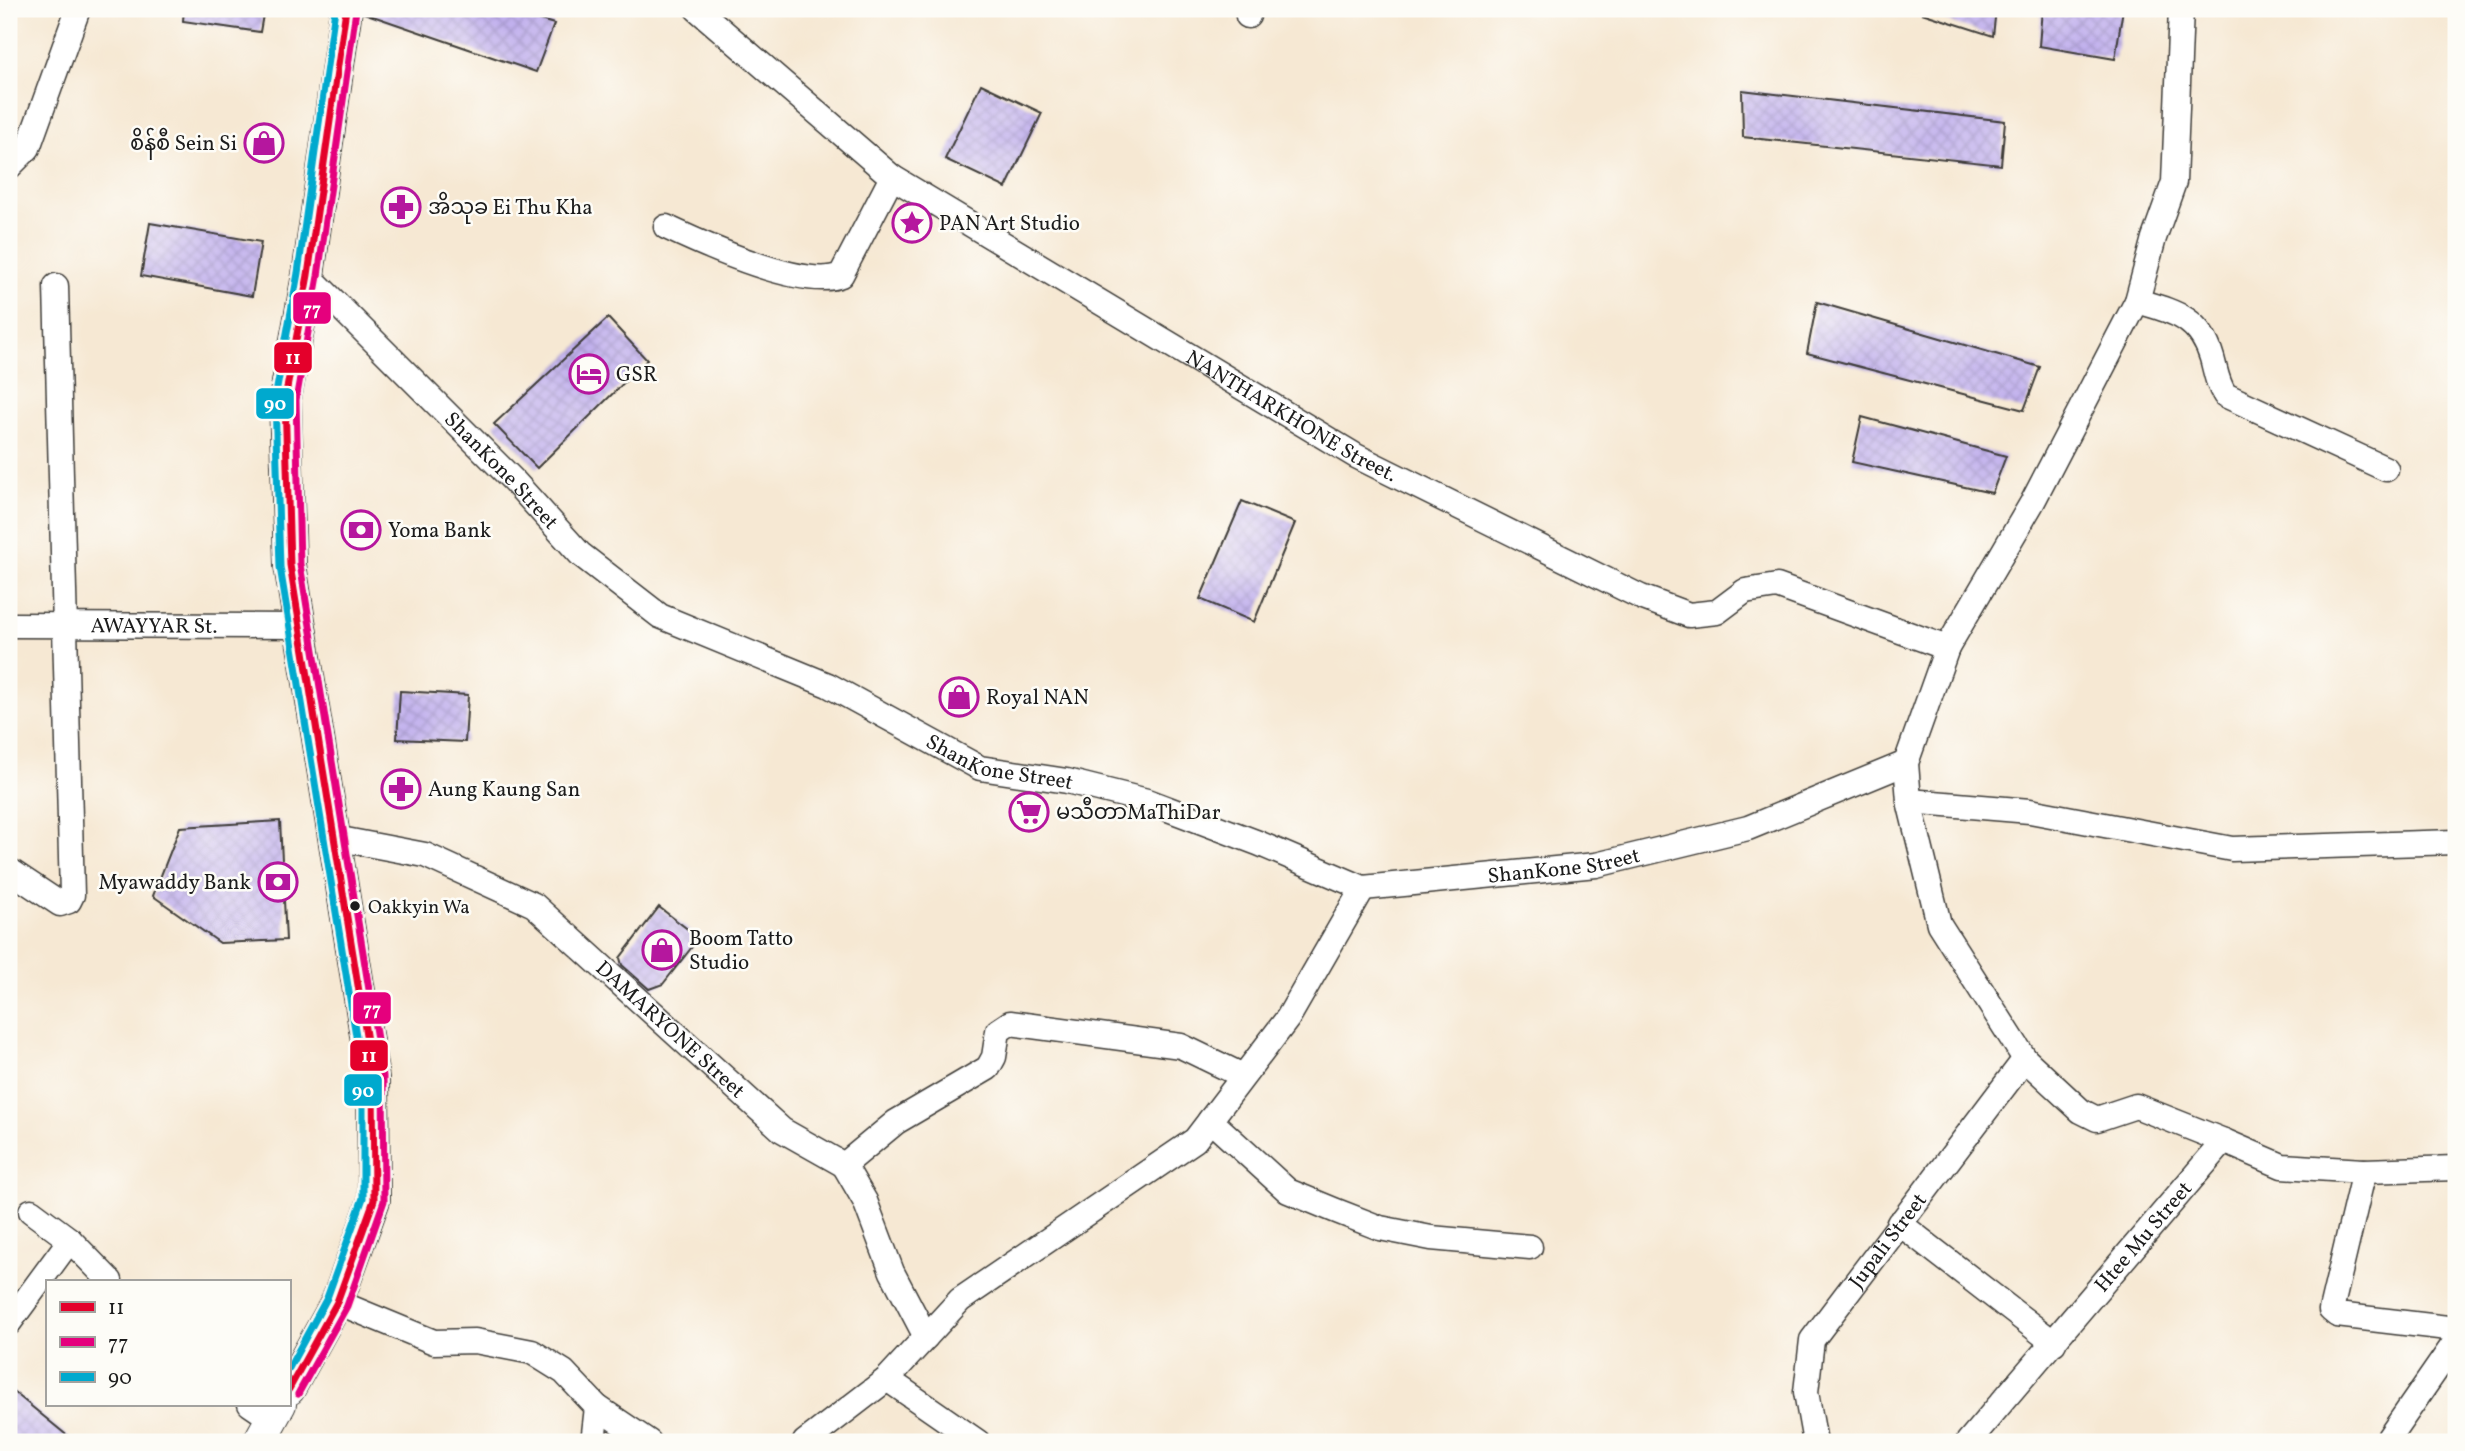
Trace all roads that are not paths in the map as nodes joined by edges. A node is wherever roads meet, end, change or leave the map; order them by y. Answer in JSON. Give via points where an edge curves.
{"nodes":[{"id":1,"x":78,"y":9,"type":"edge"},
{"id":2,"x":346,"y":9,"type":"edge"},
{"id":3,"x":698,"y":9,"type":"edge"},
{"id":4,"x":2181,"y":9,"type":"edge"},
{"id":5,"x":9,"y":167,"type":"edge"},
{"id":6,"x":892,"y":177,"type":"junction"},
{"id":7,"x":666,"y":227,"type":"dead end"},
{"id":8,"x":308,"y":275,"type":"junction"},
{"id":9,"x":56,"y":286,"type":"dead end"},
{"id":10,"x":2137,"y":301,"type":"junction"},
{"id":11,"x":2386,"y":469,"type":"dead end"},
{"id":12,"x":64,"y":624,"type":"junction"},
{"id":13,"x":9,"y":625,"type":"edge"},
{"id":14,"x":300,"y":626,"type":"junction"},
{"id":15,"x":1947,"y":649,"type":"junction"},
{"id":16,"x":1906,"y":763,"type":"junction"},
{"id":17,"x":1909,"y":801,"type":"junction"},
{"id":18,"x":335,"y":838,"type":"junction"},
{"id":19,"x":2456,"y":842,"type":"edge"},
{"id":20,"x":9,"y":870,"type":"edge"},
{"id":21,"x":1363,"y":888,"type":"junction"},
{"id":22,"x":2025,"y":1059,"type":"junction"},
{"id":23,"x":1243,"y":1076,"type":"junction"},
{"id":24,"x":1210,"y":1120,"type":"junction"},
{"id":25,"x":2224,"y":1141,"type":"junction"},
{"id":26,"x":844,"y":1166,"type":"junction"},
{"id":27,"x":2456,"y":1168,"type":"edge"},
{"id":28,"x":2364,"y":1171,"type":"junction"},
{"id":29,"x":31,"y":1211,"type":"dead end"},
{"id":30,"x":1899,"y":1223,"type":"junction"},
{"id":31,"x":71,"y":1240,"type":"junction"},
{"id":32,"x":1530,"y":1247,"type":"dead end"},
{"id":33,"x":109,"y":1280,"type":"edge"},
{"id":34,"x":337,"y":1302,"type":"junction"},
{"id":35,"x":9,"y":1323,"type":"edge"},
{"id":36,"x":2456,"y":1329,"type":"edge"},
{"id":37,"x":926,"y":1337,"type":"junction"},
{"id":38,"x":2456,"y":1341,"type":"edge"},
{"id":39,"x":2054,"y":1343,"type":"junction"},
{"id":40,"x":887,"y":1379,"type":"junction"},
{"id":41,"x":290,"y":1387,"type":"edge"},
{"id":42,"x":597,"y":1407,"type":"junction"},
{"id":43,"x":593,"y":1442,"type":"edge"},
{"id":44,"x":649,"y":1442,"type":"edge"},
{"id":45,"x":806,"y":1442,"type":"edge"},
{"id":46,"x":978,"y":1442,"type":"edge"},
{"id":47,"x":1815,"y":1442,"type":"edge"},
{"id":48,"x":1968,"y":1442,"type":"edge"},
{"id":49,"x":2386,"y":1442,"type":"edge"}],
"edges":[{"from":1,"to":5,"type":"street","via":[[27,148]]},
{"from":2,"to":8,"type":"main road"},
{"from":3,"to":6,"type":"street","name":"NANTHARKHONE Street."},
{"from":4,"to":10,"type":"street","via":[[2174,182]]},
{"from":6,"to":7,"type":"street","via":[[841,275],[829,280],[727,256]]},
{"from":6,"to":15,"type":"street","name":"NANTHARKHONE Street.","via":[[1356,456],[1641,597],[1689,615],[1717,612],[1745,591],[1777,586]]},
{"from":8,"to":14,"type":"main road","via":[[285,399],[290,565]]},
{"from":8,"to":21,"type":"street","name":"ShanKone Street","via":[[514,481],[580,554],[660,616],[828,685],[980,768],[1067,781],[1147,801]]},
{"from":9,"to":12,"type":"street"},
{"from":10,"to":11,"type":"street","via":[[2183,315],[2207,340],[2225,395]]},
{"from":10,"to":15,"type":"street","via":[[2032,503]]},
{"from":12,"to":13,"type":"street","name":"AWAYYAR St."},
{"from":12,"to":14,"type":"street","name":"AWAYYAR St."},
{"from":12,"to":20,"type":"street","via":[[72,895],[60,904]]},
{"from":14,"to":18,"type":"main road"},
{"from":15,"to":16,"type":"street"},
{"from":16,"to":17,"type":"street"},
{"from":16,"to":21,"type":"street","name":"ShanKone Street","via":[[1748,828],[1596,865]]},
{"from":17,"to":19,"type":"street","via":[[2030,811],[2232,849]]},
{"from":17,"to":22,"type":"street","via":[[1938,924]]},
{"from":18,"to":26,"type":"street","name":"DAMARYONE Street","via":[[425,855],[534,905],[782,1130]]},
{"from":18,"to":34,"type":"main road","via":[[373,1078],[374,1200]]},
{"from":21,"to":23,"type":"street","via":[[1288,1018]]},
{"from":22,"to":25,"type":"street","via":[[2081,1111],[2097,1119],[2136,1106]]},
{"from":22,"to":30,"type":"street","name":"Jupali Street"},
{"from":23,"to":24,"type":"street"},
{"from":23,"to":26,"type":"street","via":[[1181,1046],[1010,1023],[998,1031],[988,1068],[896,1122]]},
{"from":24,"to":32,"type":"street","via":[[1288,1191],[1334,1210],[1380,1228],[1419,1236]]},
{"from":24,"to":37,"type":"street","via":[[1195,1140],[960,1300]]},
{"from":25,"to":28,"type":"street","via":[[2282,1166]]},
{"from":25,"to":39,"type":"street","name":"Htee Mu Street"},
{"from":26,"to":37,"type":"street"},
{"from":27,"to":28,"type":"street"},
{"from":28,"to":36,"type":"street","via":[[2331,1310],[2337,1315]]},
{"from":29,"to":31,"type":"street"},
{"from":30,"to":39,"type":"street"},
{"from":30,"to":47,"type":"street","name":"Jupali Street","via":[[1812,1340],[1806,1392]]},
{"from":31,"to":33,"type":"street"},
{"from":31,"to":35,"type":"street"},
{"from":34,"to":41,"type":"main road"},
{"from":34,"to":42,"type":"street","via":[[434,1342],[475,1341],[532,1352],[564,1372]]},
{"from":37,"to":40,"type":"street"},
{"from":38,"to":49,"type":"street"},
{"from":39,"to":48,"type":"street","name":"Htee Mu Street"},
{"from":40,"to":45,"type":"street"},
{"from":40,"to":46,"type":"street"},
{"from":42,"to":43,"type":"street"},
{"from":42,"to":44,"type":"street"}]}
